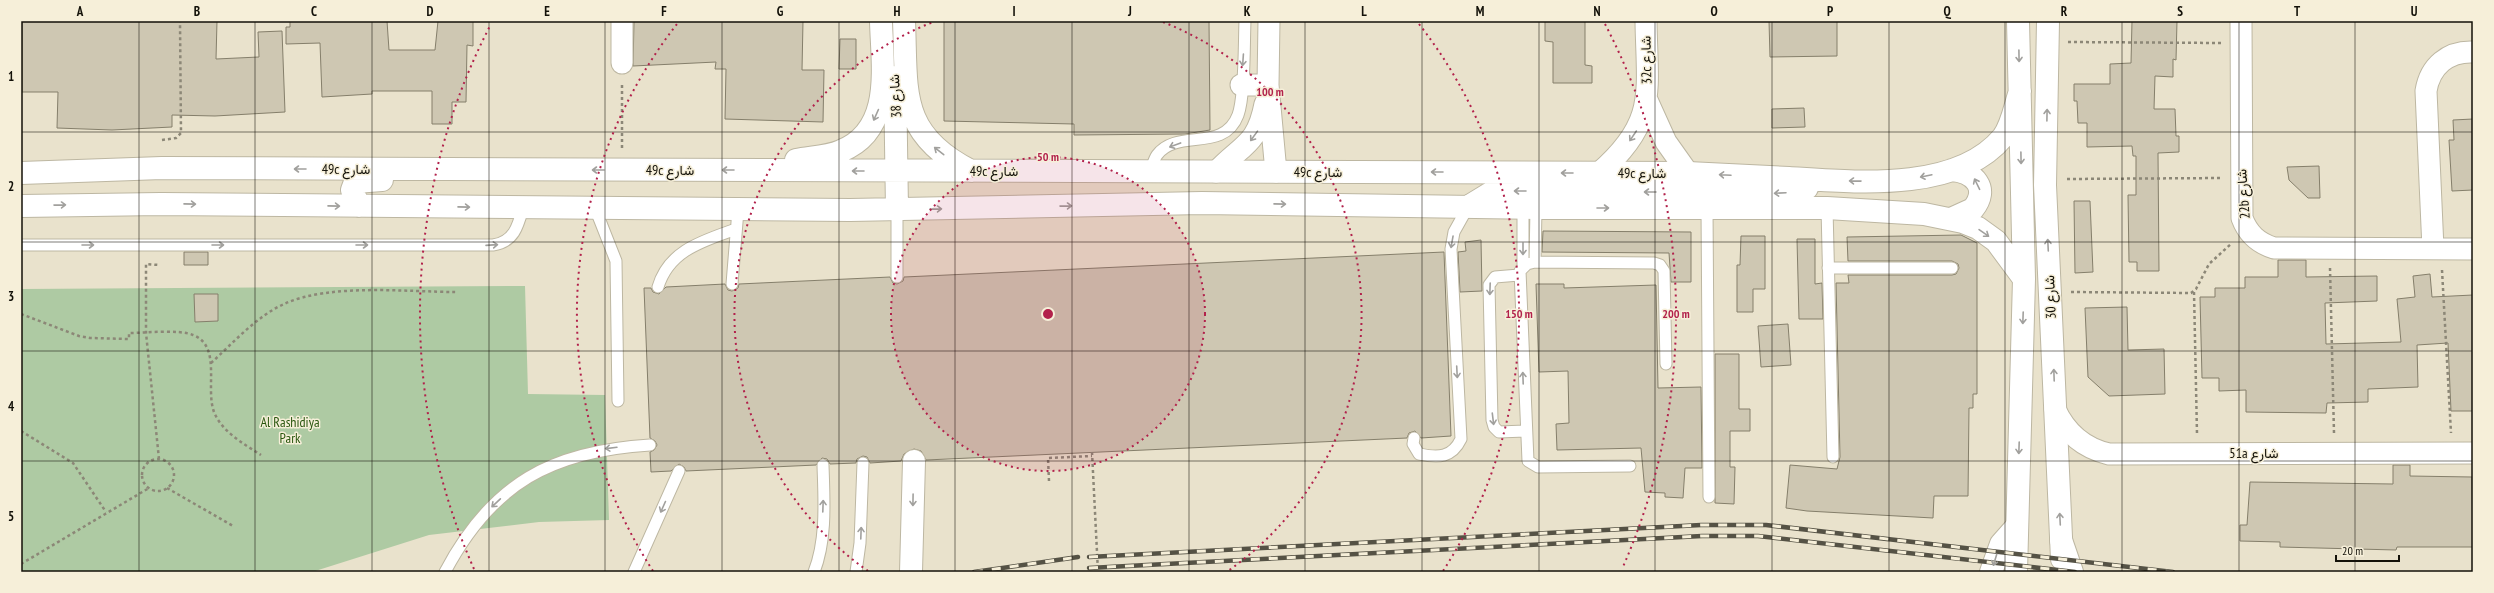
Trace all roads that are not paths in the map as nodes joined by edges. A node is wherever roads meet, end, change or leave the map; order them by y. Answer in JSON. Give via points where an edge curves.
{"nodes":[{"id":1,"x":622,"y":21,"type":"edge"},
{"id":2,"x":881,"y":21,"type":"edge"},
{"id":3,"x":892,"y":21,"type":"edge"},
{"id":4,"x":904,"y":21,"type":"edge"},
{"id":5,"x":1245,"y":21,"type":"edge"},
{"id":6,"x":1269,"y":21,"type":"edge"},
{"id":7,"x":1646,"y":21,"type":"edge"},
{"id":8,"x":2018,"y":21,"type":"edge"},
{"id":9,"x":2241,"y":21,"type":"edge"},
{"id":10,"x":2048,"y":32,"type":"edge"},
{"id":11,"x":2473,"y":52,"type":"edge"},
{"id":12,"x":2473,"y":58,"type":"edge"},
{"id":13,"x":622,"y":63,"type":"road end"},
{"id":14,"x":1241,"y":85,"type":"junction"},
{"id":15,"x":1268,"y":85,"type":"junction"},
{"id":16,"x":2020,"y":91,"type":"junction"},
{"id":17,"x":1647,"y":100,"type":"junction"},
{"id":18,"x":2426,"y":112,"type":"junction"},
{"id":19,"x":538,"y":170,"type":"junction"},
{"id":20,"x":1952,"y":170,"type":"junction"},
{"id":21,"x":773,"y":171,"type":"junction"},
{"id":22,"x":897,"y":171,"type":"junction"},
{"id":23,"x":972,"y":171,"type":"junction"},
{"id":24,"x":1150,"y":172,"type":"junction"},
{"id":25,"x":1216,"y":172,"type":"junction"},
{"id":26,"x":1276,"y":172,"type":"junction"},
{"id":27,"x":21,"y":173,"type":"edge"},
{"id":28,"x":1599,"y":173,"type":"junction"},
{"id":29,"x":1688,"y":173,"type":"junction"},
{"id":30,"x":1831,"y":180,"type":"junction"},
{"id":31,"x":1202,"y":203,"type":"junction"},
{"id":32,"x":21,"y":206,"type":"edge"},
{"id":33,"x":359,"y":206,"type":"junction"},
{"id":34,"x":1468,"y":207,"type":"junction"},
{"id":35,"x":523,"y":208,"type":"junction"},
{"id":36,"x":595,"y":208,"type":"junction"},
{"id":37,"x":1529,"y":208,"type":"junction"},
{"id":38,"x":1707,"y":208,"type":"junction"},
{"id":39,"x":1827,"y":208,"type":"junction"},
{"id":40,"x":897,"y":210,"type":"junction"},
{"id":41,"x":738,"y":219,"type":"junction"},
{"id":42,"x":1951,"y":219,"type":"junction"},
{"id":43,"x":21,"y":245,"type":"edge"},
{"id":44,"x":2437,"y":249,"type":"junction"},
{"id":45,"x":2473,"y":249,"type":"edge"},
{"id":46,"x":1535,"y":262,"type":"junction"},
{"id":47,"x":1828,"y":268,"type":"junction"},
{"id":48,"x":1952,"y":268,"type":"dead end"},
{"id":49,"x":1521,"y":271,"type":"junction"},
{"id":50,"x":896,"y":277,"type":"dead end"},
{"id":51,"x":2024,"y":279,"type":"junction"},
{"id":52,"x":732,"y":284,"type":"dead end"},
{"id":53,"x":658,"y":287,"type":"dead end"},
{"id":54,"x":1666,"y":364,"type":"dead end"},
{"id":55,"x":618,"y":401,"type":"dead end"},
{"id":56,"x":2055,"y":408,"type":"junction"},
{"id":57,"x":1525,"y":431,"type":"junction"},
{"id":58,"x":1414,"y":438,"type":"dead end"},
{"id":59,"x":650,"y":445,"type":"dead end"},
{"id":60,"x":2473,"y":453,"type":"edge"},
{"id":61,"x":1833,"y":457,"type":"dead end"},
{"id":62,"x":914,"y":461,"type":"dead end"},
{"id":63,"x":863,"y":463,"type":"dead end"},
{"id":64,"x":823,"y":464,"type":"dead end"},
{"id":65,"x":1630,"y":466,"type":"dead end"},
{"id":66,"x":679,"y":471,"type":"dead end"},
{"id":67,"x":1709,"y":497,"type":"dead end"},
{"id":68,"x":2017,"y":526,"type":"junction"},
{"id":69,"x":2061,"y":540,"type":"junction"},
{"id":70,"x":445,"y":572,"type":"edge"},
{"id":71,"x":634,"y":572,"type":"edge"},
{"id":72,"x":814,"y":572,"type":"edge"},
{"id":73,"x":856,"y":572,"type":"edge"},
{"id":74,"x":911,"y":572,"type":"edge"},
{"id":75,"x":1991,"y":572,"type":"edge"},
{"id":76,"x":2016,"y":572,"type":"edge"},
{"id":77,"x":2062,"y":572,"type":"edge"},
{"id":78,"x":2072,"y":572,"type":"edge"}],
"edges":[{"from":1,"to":13,"type":"street"},
{"from":2,"to":21,"type":"main road","one_way":true,"via":[[883,90],[877,115],[870,127],[852,146],[841,152],[797,160]]},
{"from":3,"to":22,"type":"main road","name":"شارع 38"},
{"from":23,"to":4,"type":"main road","one_way":true,"via":[[955,163],[932,146],[913,118],[908,95]]},
{"from":5,"to":14,"type":"lane","one_way":true},
{"from":6,"to":15,"type":"street"},
{"from":7,"to":17,"type":"street","name":"32c شارع"},
{"from":8,"to":16,"type":"main road","name":"شارع 30","one_way":true},
{"from":9,"to":44,"type":"street","name":"22b شارع","via":[[2240,177],[2242,218],[2250,234],[2274,248]]},
{"from":56,"to":10,"type":"main road","name":"شارع 30","one_way":true,"via":[[2045,185]]},
{"from":11,"to":18,"type":"street","via":[[2452,55],[2436,66],[2427,82]]},
{"from":12,"to":18,"type":"street","via":[[2457,66],[2446,76],[2438,86]]},
{"from":14,"to":15,"type":"street"},
{"from":14,"to":24,"type":"lane","one_way":true,"via":[[1238,115],[1228,130],[1214,138],[1185,141],[1165,148],[1157,155]]},
{"from":15,"to":25,"type":"street","one_way":true,"via":[[1261,124],[1255,135]]},
{"from":15,"to":26,"type":"street"},
{"from":16,"to":20,"type":"main road","name":"49c شارع","via":[[2004,135],[1979,157]]},
{"from":16,"to":51,"type":"main road","name":"شارع 30","one_way":true},
{"from":17,"to":28,"type":"street","name":"32c شارع","one_way":true,"via":[[1639,127],[1633,137],[1615,159]]},
{"from":17,"to":29,"type":"street","name":"32c شارع","via":[[1666,142]]},
{"from":18,"to":44,"type":"street"},
{"from":21,"to":19,"type":"main road","name":"49c شارع","one_way":true},
{"from":19,"to":27,"type":"main road","name":"49c شارع","one_way":true,"via":[[162,168]]},
{"from":19,"to":33,"type":"main road","via":[[450,180],[360,180],[355,182],[352,190]]},
{"from":20,"to":30,"type":"main road","name":"49c شارع","one_way":true,"via":[[1910,179]]},
{"from":42,"to":20,"type":"main road","one_way":true,"via":[[1973,209],[1980,194],[1980,187],[1973,177],[1962,171]]},
{"from":22,"to":21,"type":"main road","name":"49c شارع","one_way":true},
{"from":22,"to":23,"type":"main road","name":"49c شارع"},
{"from":22,"to":40,"type":"main road","name":"شارع 38"},
{"from":23,"to":24,"type":"main road","name":"49c شارع"},
{"from":24,"to":25,"type":"main road","name":"49c شارع"},
{"from":25,"to":26,"type":"main road","name":"49c شارع"},
{"from":28,"to":26,"type":"main road","name":"49c شارع","one_way":true},
{"from":26,"to":31,"type":"main road","via":[[1265,186],[1256,192]]},
{"from":28,"to":29,"type":"main road","name":"49c شارع"},
{"from":30,"to":29,"type":"main road","name":"49c شارع","one_way":true},
{"from":30,"to":34,"type":"main road","one_way":true,"via":[[1804,189],[1780,193],[1499,192],[1479,198]]},
{"from":31,"to":34,"type":"main road","one_way":true},
{"from":40,"to":31,"type":"main road","one_way":true},
{"from":32,"to":33,"type":"main road","one_way":true},
{"from":33,"to":35,"type":"main road","one_way":true},
{"from":34,"to":37,"type":"main road"},
{"from":34,"to":58,"type":"lane","one_way":true,"via":[[1454,232],[1451,249],[1461,439],[1454,451],[1437,458],[1419,454],[1413,444]]},
{"from":35,"to":36,"type":"main road"},
{"from":43,"to":35,"type":"lane","one_way":true,"via":[[493,245],[512,237],[518,227]]},
{"from":36,"to":41,"type":"main road"},
{"from":36,"to":55,"type":"lane","via":[[616,261]]},
{"from":37,"to":38,"type":"main road","one_way":true},
{"from":37,"to":46,"type":"lane"},
{"from":37,"to":49,"type":"lane","one_way":true},
{"from":38,"to":39,"type":"main road"},
{"from":38,"to":67,"type":"lane"},
{"from":39,"to":42,"type":"main road","via":[[1908,212]]},
{"from":39,"to":47,"type":"lane"},
{"from":40,"to":41,"type":"main road"},
{"from":40,"to":50,"type":"lane"},
{"from":41,"to":52,"type":"lane"},
{"from":41,"to":53,"type":"lane","via":[[680,253],[665,269]]},
{"from":42,"to":51,"type":"main road","one_way":true,"via":[[1978,228],[1996,241]]},
{"from":44,"to":45,"type":"street","name":"22b شارع"},
{"from":46,"to":49,"type":"lane"},
{"from":46,"to":54,"type":"lane","via":[[1660,265],[1664,271]]},
{"from":47,"to":48,"type":"lane"},
{"from":47,"to":61,"type":"lane"},
{"from":57,"to":49,"type":"lane","one_way":true},
{"from":49,"to":57,"type":"lane","one_way":true,"via":[[1495,277],[1489,285],[1492,420],[1499,432]]},
{"from":51,"to":68,"type":"main road","name":"شارع 30","one_way":true},
{"from":56,"to":60,"type":"street","name":"51a شارع","via":[[2067,430],[2076,439],[2109,454]]},
{"from":69,"to":56,"type":"main road","name":"شارع 30","one_way":true},
{"from":57,"to":65,"type":"lane","via":[[1527,458],[1534,466]]},
{"from":59,"to":70,"type":"lane","one_way":true,"via":[[589,452],[552,464],[535,473],[504,495],[476,523]]},
{"from":62,"to":74,"type":"main road","one_way":true},
{"from":73,"to":63,"type":"lane","one_way":true,"via":[[860,543]]},
{"from":72,"to":64,"type":"lane","one_way":true,"via":[[822,527]]},
{"from":66,"to":71,"type":"lane","one_way":true},
{"from":68,"to":75,"type":"main road","one_way":true,"via":[[2001,544]]},
{"from":68,"to":76,"type":"main road","name":"شارع 30"},
{"from":69,"to":77,"type":"main road","name":"شارع 30"},
{"from":69,"to":78,"type":"main road"}]}
